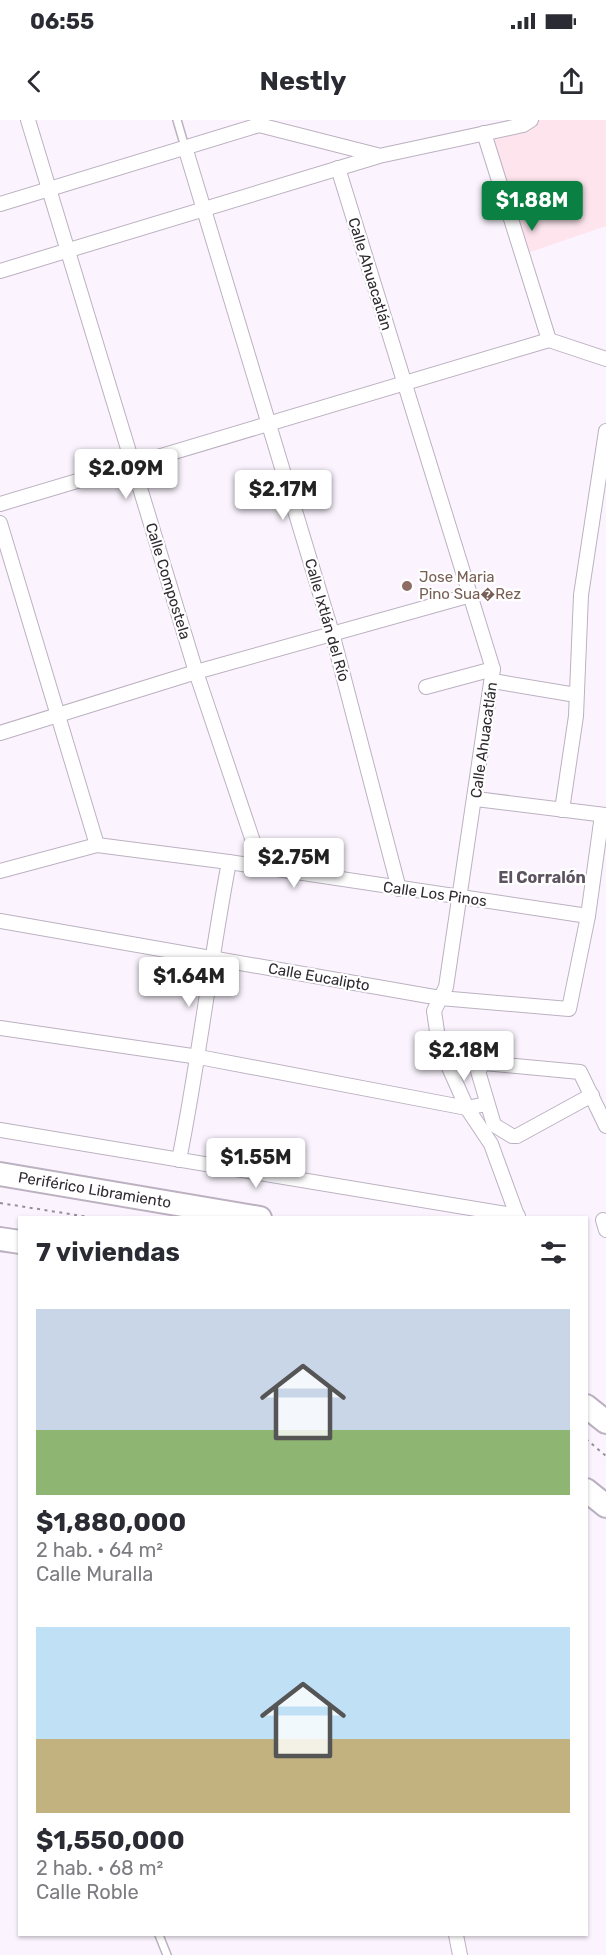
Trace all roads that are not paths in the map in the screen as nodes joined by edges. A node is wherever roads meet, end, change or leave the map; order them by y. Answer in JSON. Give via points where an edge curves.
{"nodes":[{"id":1,"x":28,"y":120,"type":"edge"},
{"id":2,"x":177,"y":120,"type":"edge"},
{"id":3,"x":531,"y":120,"type":"edge"},
{"id":4,"x":484,"y":133,"type":"junction"},
{"id":5,"x":185,"y":147,"type":"junction"},
{"id":6,"x":379,"y":156,"type":"junction"},
{"id":7,"x":338,"y":168,"type":"junction"},
{"id":8,"x":49,"y":189,"type":"junction"},
{"id":9,"x":0,"y":204,"type":"edge"},
{"id":10,"x":204,"y":209,"type":"junction"},
{"id":11,"x":68,"y":250,"type":"junction"},
{"id":12,"x":0,"y":271,"type":"edge"},
{"id":13,"x":549,"y":340,"type":"junction"},
{"id":14,"x":606,"y":359,"type":"edge"},
{"id":15,"x":404,"y":383,"type":"junction"},
{"id":16,"x":271,"y":423,"type":"junction"},
{"id":17,"x":606,"y":431,"type":"edge"},
{"id":18,"x":132,"y":465,"type":"junction"},
{"id":19,"x":0,"y":504,"type":"edge"},
{"id":20,"x":0,"y":523,"type":"edge"},
{"id":21,"x":471,"y":595,"type":"junction"},
{"id":22,"x":332,"y":633,"type":"junction"},
{"id":23,"x":196,"y":672,"type":"junction"},
{"id":24,"x":493,"y":675,"type":"junction"},
{"id":25,"x":426,"y":687,"type":"dead end"},
{"id":26,"x":576,"y":695,"type":"junction"},
{"id":27,"x":58,"y":716,"type":"junction"},
{"id":28,"x":0,"y":733,"type":"edge"},
{"id":29,"x":476,"y":799,"type":"junction"},
{"id":30,"x":562,"y":810,"type":"junction"},
{"id":31,"x":604,"y":815,"type":"edge"},
{"id":32,"x":97,"y":845,"type":"junction"},
{"id":33,"x":229,"y":862,"type":"junction"},
{"id":34,"x":262,"y":868,"type":"junction"},
{"id":35,"x":0,"y":871,"type":"edge"},
{"id":36,"x":399,"y":889,"type":"junction"},
{"id":37,"x":460,"y":896,"type":"junction"},
{"id":38,"x":588,"y":916,"type":"junction"},
{"id":39,"x":0,"y":921,"type":"edge"},
{"id":40,"x":211,"y":958,"type":"junction"},
{"id":41,"x":441,"y":998,"type":"junction"},
{"id":42,"x":0,"y":1028,"type":"edge"},
{"id":43,"x":199,"y":1057,"type":"junction"},
{"id":44,"x":592,"y":1095,"type":"junction"},
{"id":45,"x":486,"y":1104,"type":"junction"},
{"id":46,"x":467,"y":1108,"type":"junction"},
{"id":47,"x":606,"y":1126,"type":"edge"},
{"id":48,"x":0,"y":1130,"type":"edge"},
{"id":49,"x":179,"y":1160,"type":"junction"},
{"id":50,"x":0,"y":1174,"type":"edge"},
{"id":51,"x":248,"y":1216,"type":"edge"},
{"id":52,"x":512,"y":1216,"type":"edge"},
{"id":53,"x":518,"y":1216,"type":"edge"},
{"id":54,"x":0,"y":1239,"type":"edge"},
{"id":55,"x":18,"y":1242,"type":"edge"},
{"id":56,"x":588,"y":1408,"type":"edge"},
{"id":57,"x":606,"y":1422,"type":"edge"},
{"id":58,"x":588,"y":1492,"type":"edge"},
{"id":59,"x":606,"y":1506,"type":"edge"},
{"id":60,"x":159,"y":1936,"type":"edge"},
{"id":61,"x":456,"y":1936,"type":"edge"},
{"id":62,"x":167,"y":1955,"type":"edge"},
{"id":63,"x":460,"y":1955,"type":"edge"}],
"edges":[{"from":1,"to":8,"type":"street","name":"Calle Compostela"},
{"from":2,"to":5,"type":"lane"},
{"from":3,"to":4,"type":"street"},
{"from":4,"to":6,"type":"street"},
{"from":4,"to":13,"type":"street"},
{"from":5,"to":6,"type":"street","via":[[259,124]]},
{"from":5,"to":8,"type":"street"},
{"from":5,"to":10,"type":"street","name":"Calle Ixtlán del Río"},
{"from":6,"to":7,"type":"street"},
{"from":7,"to":10,"type":"street"},
{"from":7,"to":15,"type":"street","name":"Calle Ahuacatlán"},
{"from":8,"to":9,"type":"street"},
{"from":8,"to":11,"type":"street","name":"Calle Compostela"},
{"from":10,"to":11,"type":"street"},
{"from":10,"to":16,"type":"street","name":"Calle Ixtlán del Río"},
{"from":11,"to":12,"type":"street"},
{"from":11,"to":18,"type":"street","name":"Calle Compostela"},
{"from":13,"to":14,"type":"street"},
{"from":13,"to":15,"type":"street"},
{"from":15,"to":16,"type":"street"},
{"from":15,"to":21,"type":"street","name":"Calle Ahuacatlán"},
{"from":16,"to":18,"type":"street"},
{"from":16,"to":22,"type":"street","name":"Calle Ixtlán del Río"},
{"from":17,"to":26,"type":"street","via":[[581,594]]},
{"from":18,"to":19,"type":"street"},
{"from":18,"to":23,"type":"street","name":"Calle Compostela"},
{"from":20,"to":27,"type":"street"},
{"from":21,"to":22,"type":"street"},
{"from":21,"to":24,"type":"street","name":"Calle Ahuacatlán"},
{"from":22,"to":23,"type":"street"},
{"from":22,"to":36,"type":"street","name":"Calle Ixtlán del Río"},
{"from":23,"to":27,"type":"street"},
{"from":23,"to":34,"type":"street","name":"Calle Compostela"},
{"from":24,"to":25,"type":"street"},
{"from":24,"to":26,"type":"street"},
{"from":24,"to":29,"type":"street","name":"Calle Ahuacatlán"},
{"from":26,"to":30,"type":"street"},
{"from":27,"to":28,"type":"street"},
{"from":27,"to":32,"type":"street"},
{"from":29,"to":30,"type":"street"},
{"from":29,"to":37,"type":"street","name":"Calle Ahuacatlán"},
{"from":30,"to":31,"type":"street"},
{"from":31,"to":38,"type":"street"},
{"from":32,"to":33,"type":"street","name":"Calle Los Pinos"},
{"from":32,"to":35,"type":"street","name":"Calle Los Pinos"},
{"from":33,"to":34,"type":"street","name":"Calle Los Pinos"},
{"from":33,"to":40,"type":"street"},
{"from":34,"to":36,"type":"street","name":"Calle Los Pinos"},
{"from":36,"to":37,"type":"street","name":"Calle Los Pinos"},
{"from":37,"to":38,"type":"street","name":"Calle Los Pinos"},
{"from":37,"to":41,"type":"street","name":"Calle Ahuacatlán","via":[[447,987]]},
{"from":38,"to":41,"type":"street","name":"Calle Eucalipto","via":[[569,1009]]},
{"from":39,"to":40,"type":"street","name":"Calle Eucalipto"},
{"from":40,"to":41,"type":"street","name":"Calle Eucalipto"},
{"from":40,"to":43,"type":"street"},
{"from":41,"to":46,"type":"street","name":"Calle Ahuacatlán","via":[[434,1011],[439,1045]]},
{"from":42,"to":43,"type":"street"},
{"from":43,"to":46,"type":"street"},
{"from":43,"to":49,"type":"street"},
{"from":44,"to":45,"type":"street","via":[[517,1136],[496,1128]]},
{"from":44,"to":45,"type":"street","via":[[580,1072],[484,1064],[477,1071]]},
{"from":44,"to":47,"type":"street"},
{"from":45,"to":46,"type":"street"},
{"from":46,"to":53,"type":"street","name":"Calle Ahuacatlán","via":[[491,1144]]},
{"from":48,"to":49,"type":"street"},
{"from":49,"to":52,"type":"street"},
{"from":50,"to":51,"type":"highway","name":"Periférico Libramiento"},
{"from":54,"to":55,"type":"highway"},
{"from":56,"to":57,"type":"highway"},
{"from":58,"to":59,"type":"highway"},
{"from":60,"to":62,"type":"lane"},
{"from":61,"to":63,"type":"street"}]}
